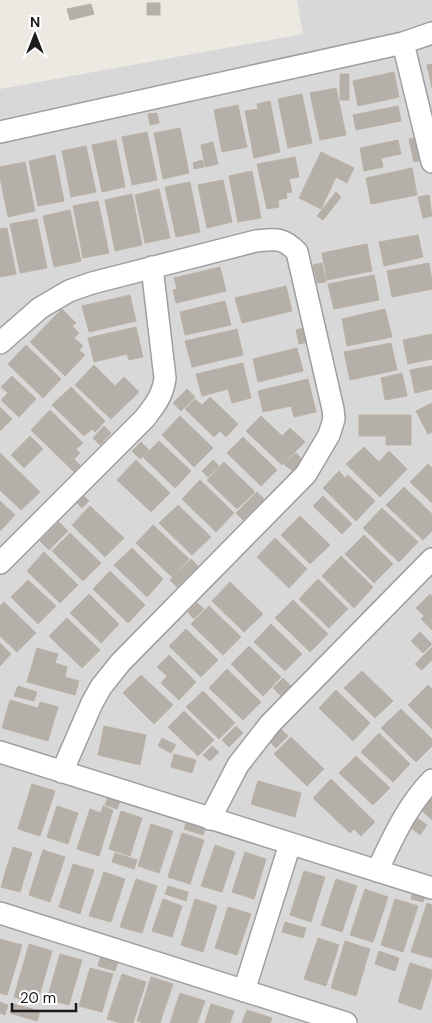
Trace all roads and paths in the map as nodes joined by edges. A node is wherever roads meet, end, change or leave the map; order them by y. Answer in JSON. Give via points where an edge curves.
{"nodes":[{"id":1,"x":432,"y":32,"type":"edge"},
{"id":2,"x":403,"y":43,"type":"junction"},
{"id":3,"x":0,"y":132,"type":"edge"},
{"id":4,"x":432,"y":162,"type":"edge"},
{"id":5,"x":152,"y":267,"type":"junction"},
{"id":6,"x":0,"y":343,"type":"edge"},
{"id":7,"x":432,"y":559,"type":"edge"},
{"id":8,"x":0,"y":562,"type":"edge"},
{"id":9,"x":0,"y":752,"type":"edge"},
{"id":10,"x":62,"y":772,"type":"junction"},
{"id":11,"x":432,"y":780,"type":"edge"},
{"id":12,"x":210,"y":819,"type":"junction"},
{"id":13,"x":290,"y":844,"type":"junction"},
{"id":14,"x":377,"y":871,"type":"junction"},
{"id":15,"x":432,"y":888,"type":"edge"},
{"id":16,"x":0,"y":913,"type":"edge"},
{"id":17,"x":244,"y":991,"type":"junction"},
{"id":18,"x":346,"y":1023,"type":"edge"}],
"edges":[{"from":1,"to":2,"type":"street"},
{"from":2,"to":3,"type":"street"},
{"from":2,"to":4,"type":"street"},
{"from":5,"to":6,"type":"street","via":[[69,291],[40,308]]},
{"from":5,"to":8,"type":"street","via":[[165,378],[159,400],[145,418]]},
{"from":5,"to":10,"type":"street","via":[[256,240],[288,242],[297,252],[334,420],[306,474],[120,663],[101,687]]},
{"from":7,"to":12,"type":"street","via":[[270,724],[238,765]]},
{"from":9,"to":10,"type":"street"},
{"from":10,"to":12,"type":"street"},
{"from":11,"to":14,"type":"street","via":[[403,817]]},
{"from":12,"to":13,"type":"street"},
{"from":13,"to":14,"type":"street"},
{"from":13,"to":17,"type":"street"},
{"from":14,"to":15,"type":"street"},
{"from":16,"to":17,"type":"street"},
{"from":17,"to":18,"type":"street"}]}
